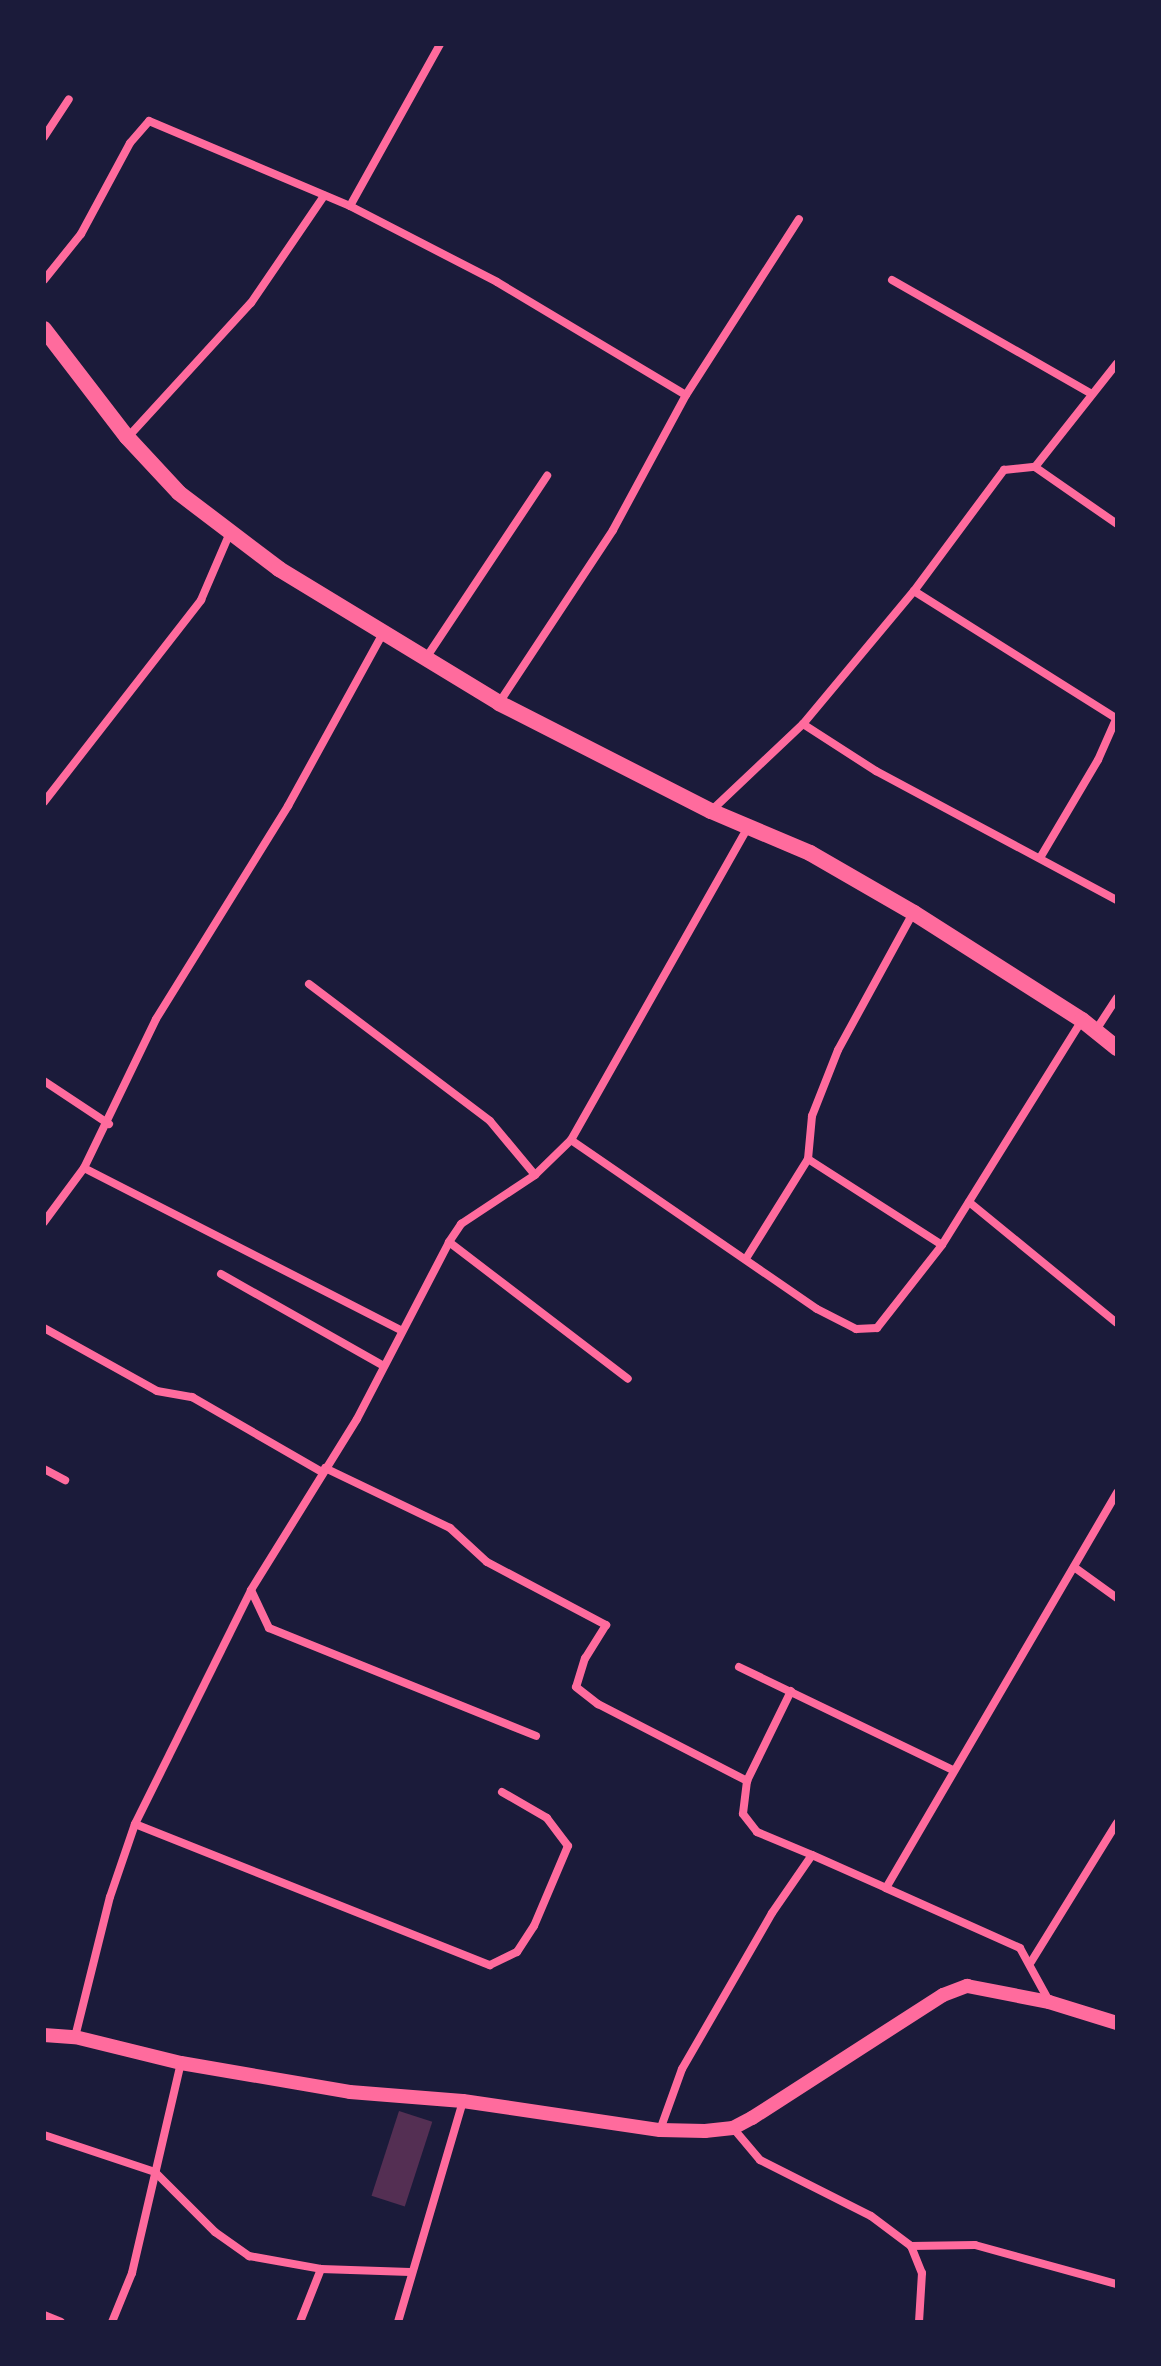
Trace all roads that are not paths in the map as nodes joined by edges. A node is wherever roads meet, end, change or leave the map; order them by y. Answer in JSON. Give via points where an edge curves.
{"nodes":[{"id":1,"x":440,"y":44,"type":"edge"},
{"id":2,"x":69,"y":99,"type":"dead end"},
{"id":3,"x":44,"y":137,"type":"edge"},
{"id":4,"x":324,"y":196,"type":"junction"},
{"id":5,"x":350,"y":206,"type":"junction"},
{"id":6,"x":799,"y":219,"type":"dead end"},
{"id":7,"x":44,"y":280,"type":"edge"},
{"id":8,"x":892,"y":280,"type":"dead end"},
{"id":9,"x":44,"y":329,"type":"edge"},
{"id":10,"x":1117,"y":363,"type":"edge"},
{"id":11,"x":1092,"y":394,"type":"junction"},
{"id":12,"x":686,"y":395,"type":"junction"},
{"id":13,"x":127,"y":437,"type":"junction"},
{"id":14,"x":1035,"y":467,"type":"junction"},
{"id":15,"x":547,"y":476,"type":"dead end"},
{"id":16,"x":1117,"y":524,"type":"edge"},
{"id":17,"x":229,"y":535,"type":"junction"},
{"id":18,"x":914,"y":591,"type":"junction"},
{"id":19,"x":382,"y":635,"type":"junction"},
{"id":20,"x":426,"y":658,"type":"junction"},
{"id":21,"x":499,"y":703,"type":"junction"},
{"id":22,"x":1117,"y":718,"type":"edge"},
{"id":23,"x":803,"y":724,"type":"junction"},
{"id":24,"x":44,"y":802,"type":"edge"},
{"id":25,"x":711,"y":811,"type":"junction"},
{"id":26,"x":749,"y":825,"type":"junction"},
{"id":27,"x":1040,"y":858,"type":"junction"},
{"id":28,"x":1117,"y":900,"type":"edge"},
{"id":29,"x":914,"y":913,"type":"junction"},
{"id":30,"x":309,"y":984,"type":"dead end"},
{"id":31,"x":1117,"y":998,"type":"edge"},
{"id":32,"x":1089,"y":1025,"type":"junction"},
{"id":33,"x":1117,"y":1048,"type":"edge"},
{"id":34,"x":44,"y":1081,"type":"edge"},
{"id":35,"x":109,"y":1124,"type":"junction"},
{"id":36,"x":571,"y":1140,"type":"junction"},
{"id":37,"x":808,"y":1159,"type":"junction"},
{"id":38,"x":84,"y":1168,"type":"junction"},
{"id":39,"x":535,"y":1175,"type":"junction"},
{"id":40,"x":969,"y":1202,"type":"junction"},
{"id":41,"x":44,"y":1222,"type":"edge"},
{"id":42,"x":449,"y":1242,"type":"junction"},
{"id":43,"x":942,"y":1245,"type":"junction"},
{"id":44,"x":747,"y":1257,"type":"junction"},
{"id":45,"x":221,"y":1274,"type":"dead end"},
{"id":46,"x":1117,"y":1323,"type":"edge"},
{"id":47,"x":44,"y":1328,"type":"edge"},
{"id":48,"x":400,"y":1330,"type":"junction"},
{"id":49,"x":382,"y":1365,"type":"junction"},
{"id":50,"x":628,"y":1379,"type":"dead end"},
{"id":51,"x":44,"y":1469,"type":"edge"},
{"id":52,"x":324,"y":1470,"type":"junction"},
{"id":53,"x":65,"y":1480,"type":"dead end"},
{"id":54,"x":1117,"y":1493,"type":"edge"},
{"id":55,"x":1074,"y":1567,"type":"junction"},
{"id":56,"x":251,"y":1590,"type":"junction"},
{"id":57,"x":1117,"y":1598,"type":"edge"},
{"id":58,"x":739,"y":1667,"type":"dead end"},
{"id":59,"x":791,"y":1691,"type":"junction"},
{"id":60,"x":536,"y":1736,"type":"dead end"},
{"id":61,"x":953,"y":1770,"type":"junction"},
{"id":62,"x":747,"y":1781,"type":"junction"},
{"id":63,"x":502,"y":1792,"type":"dead end"},
{"id":64,"x":1117,"y":1823,"type":"edge"},
{"id":65,"x":135,"y":1824,"type":"junction"},
{"id":66,"x":812,"y":1855,"type":"junction"},
{"id":67,"x":886,"y":1888,"type":"junction"},
{"id":68,"x":1031,"y":1962,"type":"junction"},
{"id":69,"x":1049,"y":2002,"type":"junction"},
{"id":70,"x":1117,"y":2023,"type":"edge"},
{"id":71,"x":44,"y":2035,"type":"edge"},
{"id":72,"x":75,"y":2037,"type":"junction"},
{"id":73,"x":181,"y":2063,"type":"junction"},
{"id":74,"x":463,"y":2101,"type":"junction"},
{"id":75,"x":733,"y":2128,"type":"junction"},
{"id":76,"x":660,"y":2130,"type":"junction"},
{"id":77,"x":44,"y":2135,"type":"edge"},
{"id":78,"x":155,"y":2172,"type":"junction"},
{"id":79,"x":911,"y":2246,"type":"junction"},
{"id":80,"x":321,"y":2269,"type":"junction"},
{"id":81,"x":410,"y":2272,"type":"junction"},
{"id":82,"x":1117,"y":2284,"type":"edge"},
{"id":83,"x":44,"y":2315,"type":"edge"},
{"id":84,"x":61,"y":2322,"type":"edge"},
{"id":85,"x":112,"y":2322,"type":"edge"},
{"id":86,"x":300,"y":2322,"type":"edge"},
{"id":87,"x":398,"y":2322,"type":"edge"},
{"id":88,"x":919,"y":2322,"type":"edge"}],
"edges":[{"from":1,"to":5,"type":"street"},
{"from":2,"to":3,"type":"street"},
{"from":4,"to":5,"type":"street"},
{"from":4,"to":7,"type":"street","via":[[158,122],[143,123],[96,211]]},
{"from":4,"to":13,"type":"street","via":[[251,303]]},
{"from":5,"to":12,"type":"street","via":[[497,282]]},
{"from":6,"to":12,"type":"street"},
{"from":8,"to":11,"type":"street"},
{"from":9,"to":13,"type":"main road"},
{"from":10,"to":11,"type":"street"},
{"from":11,"to":14,"type":"street"},
{"from":12,"to":21,"type":"street","via":[[613,530]]},
{"from":13,"to":17,"type":"main road","via":[[179,493]]},
{"from":14,"to":16,"type":"street"},
{"from":14,"to":18,"type":"street","via":[[1004,470]]},
{"from":15,"to":20,"type":"street"},
{"from":17,"to":19,"type":"main road"},
{"from":17,"to":24,"type":"street","via":[[201,600]]},
{"from":18,"to":22,"type":"street"},
{"from":18,"to":23,"type":"street"},
{"from":19,"to":20,"type":"main road"},
{"from":19,"to":35,"type":"street","via":[[288,806],[156,1019],[115,1099]]},
{"from":20,"to":21,"type":"main road"},
{"from":21,"to":25,"type":"main road"},
{"from":22,"to":27,"type":"street"},
{"from":23,"to":25,"type":"street"},
{"from":23,"to":27,"type":"street","via":[[876,771]]},
{"from":25,"to":26,"type":"main road"},
{"from":26,"to":29,"type":"main road"},
{"from":26,"to":36,"type":"street"},
{"from":27,"to":28,"type":"street"},
{"from":29,"to":32,"type":"main road"},
{"from":29,"to":37,"type":"street","via":[[838,1050],[812,1116]]},
{"from":30,"to":39,"type":"street","via":[[490,1121]]},
{"from":31,"to":32,"type":"street"},
{"from":32,"to":33,"type":"main road"},
{"from":32,"to":40,"type":"street"},
{"from":34,"to":35,"type":"street"},
{"from":35,"to":38,"type":"street"},
{"from":36,"to":39,"type":"street"},
{"from":36,"to":44,"type":"street","via":[[682,1219]]},
{"from":37,"to":43,"type":"street"},
{"from":37,"to":44,"type":"street"},
{"from":38,"to":41,"type":"street"},
{"from":38,"to":48,"type":"street"},
{"from":39,"to":42,"type":"street","via":[[461,1224]]},
{"from":40,"to":43,"type":"street"},
{"from":40,"to":46,"type":"street"},
{"from":42,"to":48,"type":"street"},
{"from":42,"to":50,"type":"street"},
{"from":43,"to":44,"type":"street","via":[[892,1313],[868,1331],[840,1324]]},
{"from":45,"to":49,"type":"street"},
{"from":47,"to":52,"type":"street","via":[[157,1391],[192,1397]]},
{"from":48,"to":49,"type":"street"},
{"from":49,"to":52,"type":"street"},
{"from":51,"to":53,"type":"street"},
{"from":52,"to":56,"type":"street"},
{"from":52,"to":62,"type":"street","via":[[450,1528],[487,1562],[606,1625],[585,1658],[576,1687],[598,1704]]},
{"from":54,"to":55,"type":"street"},
{"from":55,"to":57,"type":"street"},
{"from":55,"to":61,"type":"street"},
{"from":56,"to":60,"type":"street","via":[[269,1628]]},
{"from":56,"to":65,"type":"street"},
{"from":58,"to":59,"type":"street"},
{"from":59,"to":61,"type":"street"},
{"from":59,"to":62,"type":"street"},
{"from":61,"to":67,"type":"street"},
{"from":62,"to":66,"type":"street","via":[[747,1824]]},
{"from":63,"to":65,"type":"street","via":[[547,1818],[568,1846],[534,1926],[517,1952],[490,1965]]},
{"from":64,"to":68,"type":"street"},
{"from":65,"to":72,"type":"street","via":[[110,1897]]},
{"from":66,"to":67,"type":"street"},
{"from":66,"to":76,"type":"street","via":[[772,1913],[682,2069]]},
{"from":67,"to":68,"type":"street","via":[[977,1925],[1020,1948]]},
{"from":68,"to":69,"type":"street"},
{"from":69,"to":70,"type":"street"},
{"from":69,"to":75,"type":"street","via":[[967,1986],[943,1995]]},
{"from":71,"to":72,"type":"street"},
{"from":72,"to":73,"type":"street"},
{"from":73,"to":74,"type":"street","via":[[350,2092]]},
{"from":73,"to":78,"type":"street"},
{"from":74,"to":76,"type":"street"},
{"from":74,"to":81,"type":"street"},
{"from":75,"to":76,"type":"street"},
{"from":75,"to":79,"type":"street","via":[[760,2160],[871,2216]]},
{"from":77,"to":78,"type":"street"},
{"from":78,"to":80,"type":"street","via":[[241,2251],[266,2262]]},
{"from":78,"to":85,"type":"street","via":[[132,2273]]},
{"from":79,"to":82,"type":"street","via":[[975,2245]]},
{"from":79,"to":88,"type":"street","via":[[922,2273]]},
{"from":80,"to":81,"type":"street"},
{"from":80,"to":86,"type":"street"},
{"from":81,"to":87,"type":"street"},
{"from":83,"to":84,"type":"street"}]}
